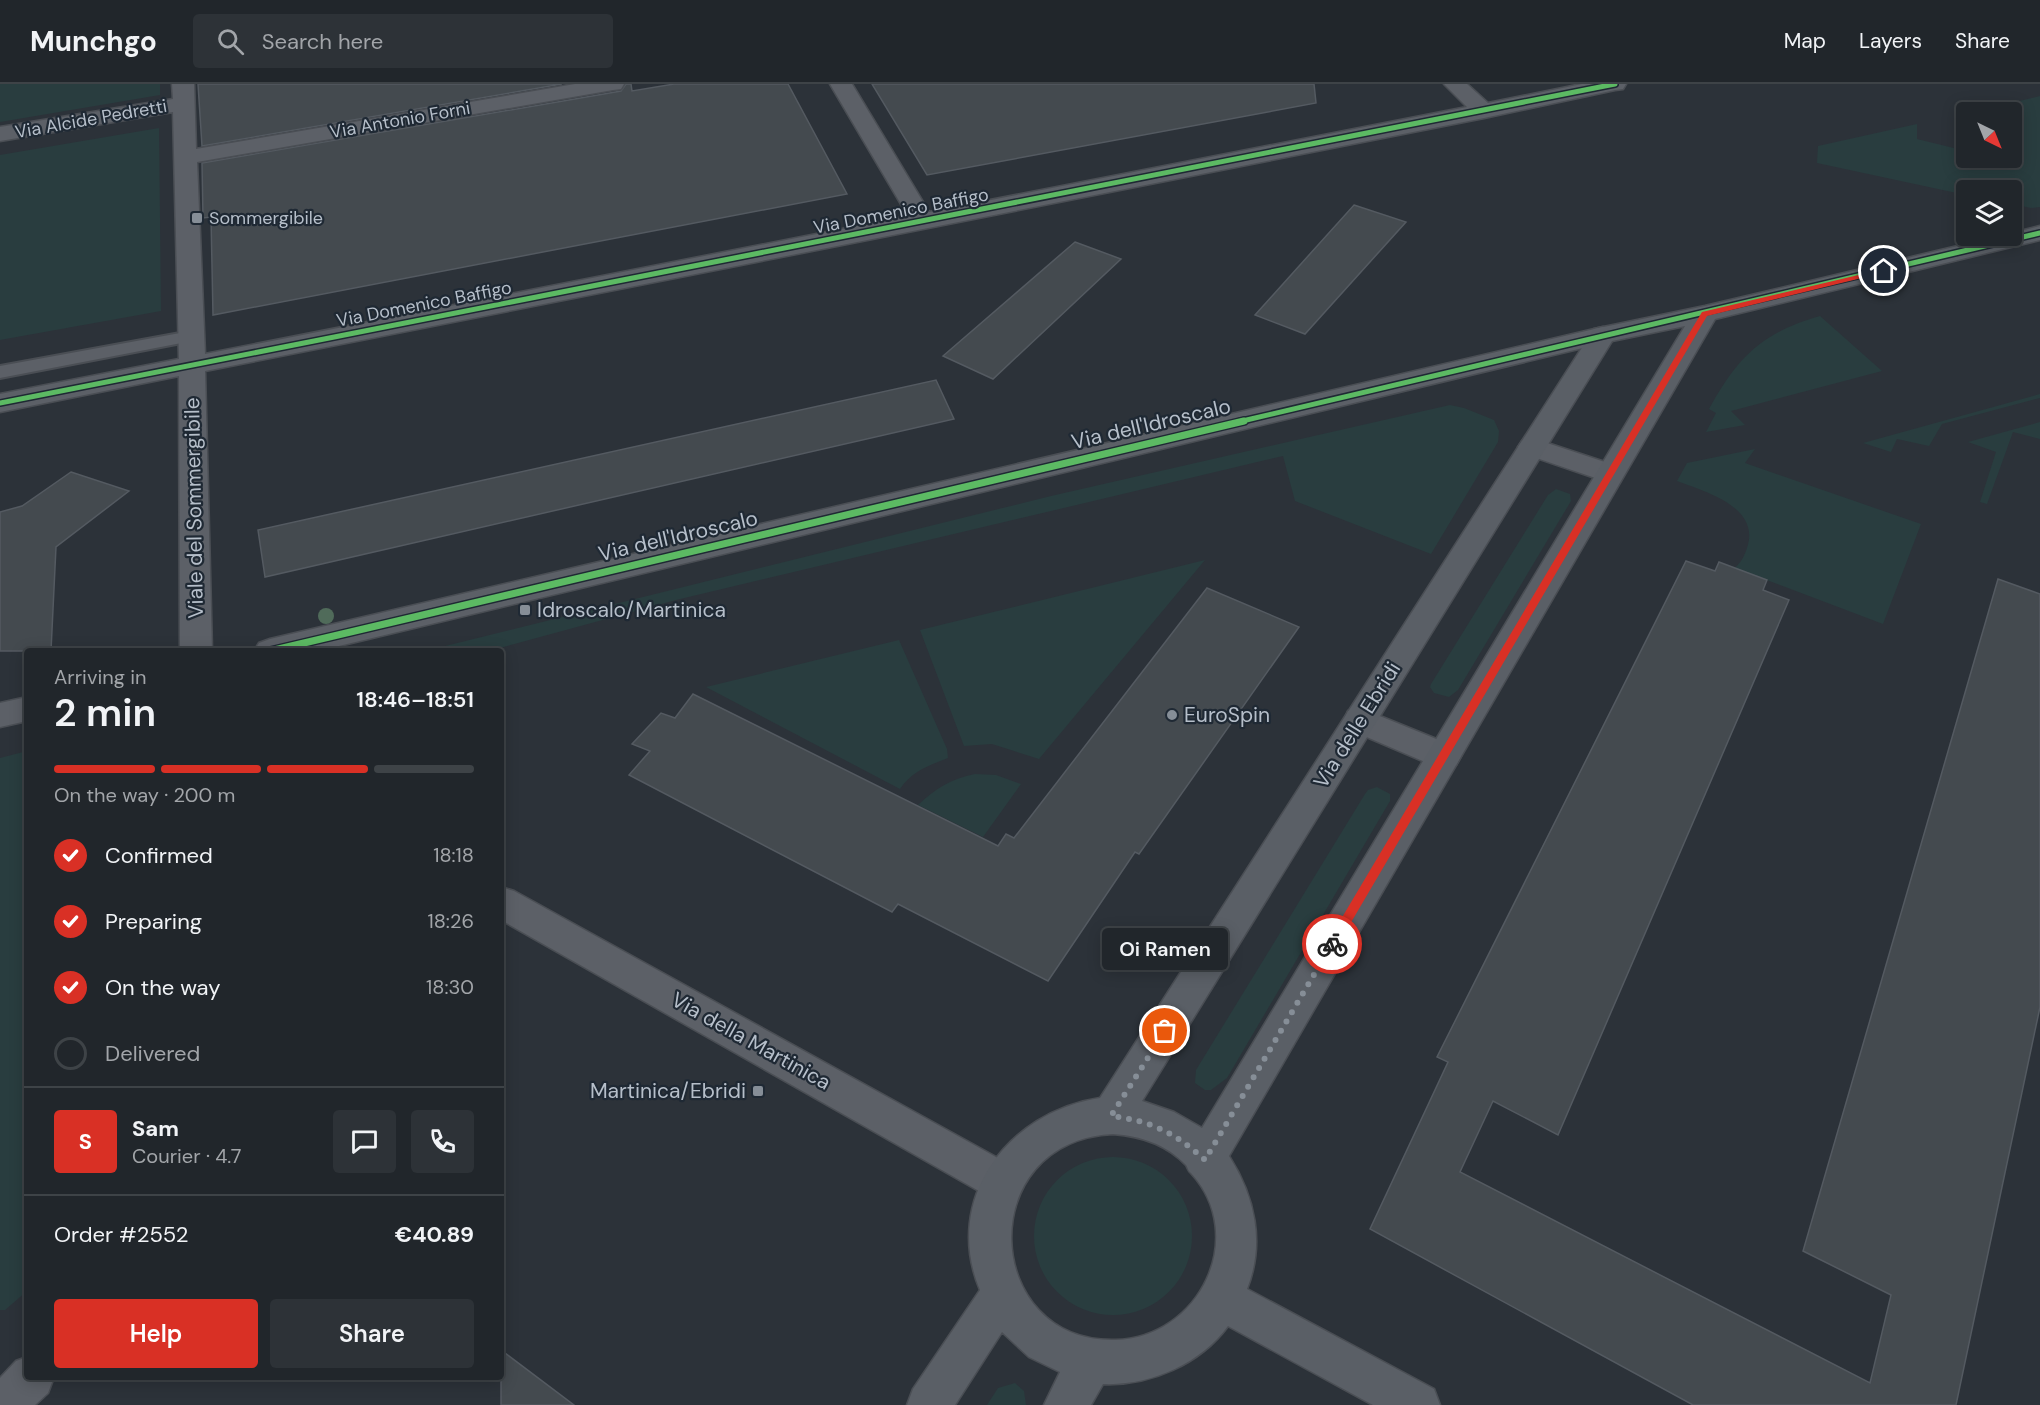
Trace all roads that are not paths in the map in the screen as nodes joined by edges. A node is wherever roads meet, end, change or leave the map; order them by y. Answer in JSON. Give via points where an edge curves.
{"nodes":[{"id":1,"x":613,"y":84,"type":"edge"},
{"id":2,"x":842,"y":84,"type":"edge"},
{"id":3,"x":1455,"y":84,"type":"edge"},
{"id":4,"x":1615,"y":84,"type":"edge"},
{"id":5,"x":183,"y":94,"type":"edge"},
{"id":6,"x":1484,"y":111,"type":"junction"},
{"id":7,"x":0,"y":134,"type":"edge"},
{"id":8,"x":187,"y":156,"type":"junction"},
{"id":9,"x":923,"y":222,"type":"junction"},
{"id":10,"x":2040,"y":233,"type":"edge"},
{"id":11,"x":1705,"y":314,"type":"junction"},
{"id":12,"x":1603,"y":335,"type":"junction"},
{"id":13,"x":191,"y":336,"type":"junction"},
{"id":14,"x":192,"y":365,"type":"junction"},
{"id":15,"x":0,"y":372,"type":"edge"},
{"id":16,"x":0,"y":403,"type":"edge"},
{"id":17,"x":1532,"y":447,"type":"junction"},
{"id":18,"x":1610,"y":474,"type":"junction"},
{"id":19,"x":196,"y":648,"type":"edge"},
{"id":20,"x":283,"y":648,"type":"edge"},
{"id":21,"x":24,"y":710,"type":"edge"},
{"id":22,"x":0,"y":715,"type":"edge"},
{"id":23,"x":1360,"y":720,"type":"junction"},
{"id":24,"x":1443,"y":756,"type":"junction"},
{"id":25,"x":504,"y":909,"type":"edge"},
{"id":26,"x":1111,"y":1116,"type":"junction"},
{"id":27,"x":1205,"y":1160,"type":"junction"},
{"id":28,"x":1000,"y":1181,"type":"junction"},
{"id":29,"x":1003,"y":1293,"type":"junction"},
{"id":30,"x":1223,"y":1300,"type":"junction"},
{"id":31,"x":1093,"y":1359,"type":"junction"},
{"id":32,"x":29,"y":1380,"type":"edge"},
{"id":33,"x":4,"y":1405,"type":"edge"},
{"id":34,"x":929,"y":1405,"type":"edge"},
{"id":35,"x":1066,"y":1405,"type":"edge"},
{"id":36,"x":1418,"y":1405,"type":"edge"}],
"edges":[{"from":1,"to":8,"type":"street","name":"Via Antonio Forni"},
{"from":2,"to":9,"type":"street"},
{"from":3,"to":6,"type":"street"},
{"from":4,"to":6,"type":"street","name":"Via Domenico Baffigo"},
{"from":5,"to":7,"type":"street","name":"Via Alcide Pedretti"},
{"from":5,"to":8,"type":"street","name":"Viale del Sommergibile"},
{"from":6,"to":9,"type":"street","name":"Via Domenico Baffigo"},
{"from":8,"to":13,"type":"street","name":"Viale del Sommergibile"},
{"from":9,"to":14,"type":"street","name":"Via Domenico Baffigo"},
{"from":10,"to":11,"type":"street","name":"Via dell'Idroscalo"},
{"from":11,"to":12,"type":"street","name":"Via dell'Idroscalo"},
{"from":11,"to":18,"type":"street"},
{"from":12,"to":17,"type":"street","name":"Via delle Ebridi"},
{"from":12,"to":20,"type":"street","name":"Via dell'Idroscalo"},
{"from":13,"to":14,"type":"street","name":"Viale del Sommergibile"},
{"from":13,"to":15,"type":"lane"},
{"from":14,"to":16,"type":"street","name":"Viale del Sommergibile"},
{"from":14,"to":19,"type":"street","name":"Viale del Sommergibile"},
{"from":17,"to":18,"type":"street"},
{"from":17,"to":23,"type":"street","name":"Via delle Ebridi"},
{"from":18,"to":24,"type":"street"},
{"from":21,"to":22,"type":"street"},
{"from":23,"to":24,"type":"street"},
{"from":23,"to":26,"type":"street","name":"Via delle Ebridi"},
{"from":24,"to":27,"type":"street"},
{"from":25,"to":28,"type":"street","name":"Via della Martinica"},
{"from":26,"to":27,"type":"street","via":[[1138,1119],[1162,1128]]},
{"from":26,"to":28,"type":"street","via":[[1067,1123],[1047,1133],[1012,1162]]},
{"from":27,"to":30,"type":"street","via":[[1228,1196],[1237,1237],[1237,1259]]},
{"from":28,"to":29,"type":"street","via":[[990,1207],[988,1236],[992,1266]]},
{"from":29,"to":31,"type":"street","via":[[1040,1336]]},
{"from":29,"to":34,"type":"street"},
{"from":30,"to":31,"type":"street","via":[[1191,1337],[1169,1350],[1136,1359]]},
{"from":30,"to":36,"type":"street"},
{"from":31,"to":35,"type":"street"},
{"from":32,"to":33,"type":"street"}]}
